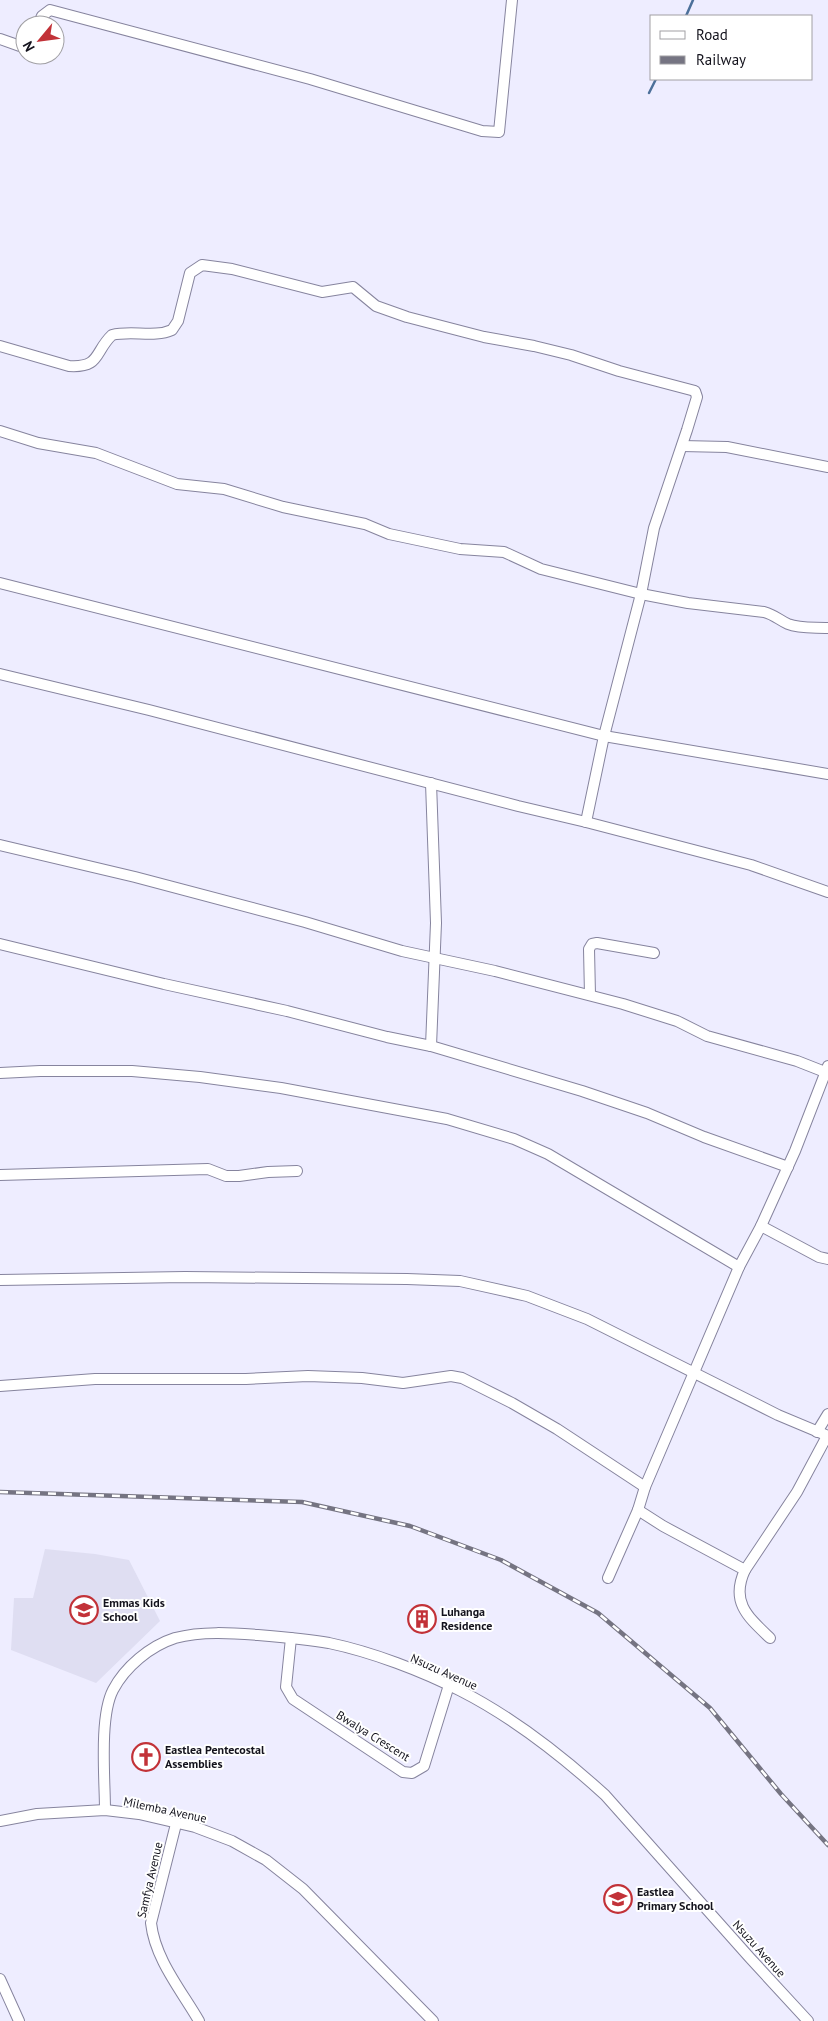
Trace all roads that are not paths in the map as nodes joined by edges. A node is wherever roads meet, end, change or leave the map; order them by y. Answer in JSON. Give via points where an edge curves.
{"nodes":[{"id":1,"x":512,"y":0,"type":"edge"},
{"id":2,"x":43,"y":15,"type":"edge"},
{"id":3,"x":0,"y":39,"type":"edge"},
{"id":4,"x":15,"y":44,"type":"edge"},
{"id":5,"x":0,"y":346,"type":"edge"},
{"id":6,"x":0,"y":431,"type":"edge"},
{"id":7,"x":682,"y":446,"type":"junction"},
{"id":8,"x":828,"y":467,"type":"edge"},
{"id":9,"x":0,"y":583,"type":"edge"},
{"id":10,"x":641,"y":594,"type":"junction"},
{"id":11,"x":828,"y":628,"type":"edge"},
{"id":12,"x":0,"y":674,"type":"edge"},
{"id":13,"x":604,"y":736,"type":"junction"},
{"id":14,"x":828,"y":774,"type":"edge"},
{"id":15,"x":431,"y":783,"type":"junction"},
{"id":16,"x":586,"y":822,"type":"junction"},
{"id":17,"x":0,"y":845,"type":"edge"},
{"id":18,"x":828,"y":892,"type":"edge"},
{"id":19,"x":0,"y":944,"type":"edge"},
{"id":20,"x":654,"y":953,"type":"dead end"},
{"id":21,"x":435,"y":959,"type":"junction"},
{"id":22,"x":590,"y":995,"type":"junction"},
{"id":23,"x":431,"y":1046,"type":"junction"},
{"id":24,"x":826,"y":1069,"type":"edge"},
{"id":25,"x":0,"y":1073,"type":"edge"},
{"id":26,"x":825,"y":1085,"type":"edge"},
{"id":27,"x":788,"y":1167,"type":"junction"},
{"id":28,"x":297,"y":1171,"type":"dead end"},
{"id":29,"x":0,"y":1175,"type":"edge"},
{"id":30,"x":761,"y":1226,"type":"junction"},
{"id":31,"x":828,"y":1259,"type":"edge"},
{"id":32,"x":739,"y":1267,"type":"junction"},
{"id":33,"x":0,"y":1280,"type":"edge"},
{"id":34,"x":695,"y":1374,"type":"junction"},
{"id":35,"x":0,"y":1386,"type":"edge"},
{"id":36,"x":828,"y":1414,"type":"edge"},
{"id":37,"x":824,"y":1435,"type":"edge"},
{"id":38,"x":645,"y":1487,"type":"junction"},
{"id":39,"x":638,"y":1510,"type":"junction"},
{"id":40,"x":745,"y":1570,"type":"junction"},
{"id":41,"x":608,"y":1578,"type":"dead end"},
{"id":42,"x":291,"y":1638,"type":"junction"},
{"id":43,"x":770,"y":1638,"type":"dead end"},
{"id":44,"x":449,"y":1685,"type":"junction"},
{"id":45,"x":105,"y":1810,"type":"junction"},
{"id":46,"x":0,"y":1821,"type":"edge"},
{"id":47,"x":176,"y":1824,"type":"junction"},
{"id":48,"x":0,"y":1979,"type":"edge"},
{"id":49,"x":19,"y":2021,"type":"edge"},
{"id":50,"x":199,"y":2021,"type":"edge"},
{"id":51,"x":433,"y":2021,"type":"edge"},
{"id":52,"x":808,"y":2021,"type":"edge"}],
"edges":[{"from":1,"to":2,"type":"street","via":[[499,132],[482,131],[310,79],[50,10]]},
{"from":3,"to":4,"type":"street"},
{"from":5,"to":7,"type":"street","via":[[69,366],[89,364],[112,335],[172,330],[178,321],[194,268],[202,265],[232,269],[322,292],[353,287],[376,306],[407,317],[571,355],[692,389],[697,397]]},
{"from":6,"to":10,"type":"street","via":[[38,443],[96,453],[178,484],[224,488],[283,507],[365,524],[389,534],[424,542],[504,552],[541,569]]},
{"from":7,"to":8,"type":"street","via":[[727,447]]},
{"from":7,"to":10,"type":"street","via":[[654,528]]},
{"from":9,"to":13,"type":"street"},
{"from":10,"to":11,"type":"street","via":[[764,612],[794,626]]},
{"from":10,"to":13,"type":"street"},
{"from":12,"to":15,"type":"street"},
{"from":13,"to":14,"type":"street"},
{"from":13,"to":16,"type":"street"},
{"from":15,"to":16,"type":"street"},
{"from":15,"to":21,"type":"street"},
{"from":16,"to":18,"type":"street","via":[[752,865]]},
{"from":17,"to":21,"type":"street","via":[[135,877]]},
{"from":19,"to":23,"type":"street"},
{"from":20,"to":22,"type":"street","via":[[592,944],[589,950]]},
{"from":21,"to":22,"type":"street"},
{"from":21,"to":23,"type":"street"},
{"from":22,"to":24,"type":"street","via":[[677,1021],[707,1036]]},
{"from":23,"to":27,"type":"street","via":[[592,1094]]},
{"from":24,"to":26,"type":"street"},
{"from":25,"to":32,"type":"street","via":[[132,1071],[200,1076],[447,1119],[514,1138],[548,1154]]},
{"from":26,"to":27,"type":"street"},
{"from":27,"to":30,"type":"street"},
{"from":28,"to":29,"type":"street","via":[[239,1176],[226,1176],[213,1169]]},
{"from":30,"to":31,"type":"street"},
{"from":30,"to":32,"type":"street"},
{"from":32,"to":34,"type":"street"},
{"from":33,"to":34,"type":"street","via":[[185,1277],[460,1281],[527,1296],[587,1320]]},
{"from":34,"to":37,"type":"street"},
{"from":34,"to":38,"type":"street"},
{"from":35,"to":38,"type":"street","via":[[95,1379],[308,1376],[403,1383],[451,1376],[486,1389],[557,1429]]},
{"from":36,"to":37,"type":"street"},
{"from":37,"to":40,"type":"street","via":[[797,1492]]},
{"from":38,"to":39,"type":"street"},
{"from":39,"to":40,"type":"street"},
{"from":39,"to":41,"type":"street"},
{"from":40,"to":43,"type":"street","via":[[740,1582],[740,1602],[747,1616]]},
{"from":42,"to":44,"type":"street","name":"Nsuzu Avenue","via":[[330,1644],[371,1656]]},
{"from":42,"to":44,"type":"street","name":"Bwalya Crescent","via":[[286,1687],[293,1699],[403,1772],[412,1773],[424,1766]]},
{"from":42,"to":45,"type":"street","name":"Nsuzu Avenue","via":[[210,1633],[176,1638],[143,1655],[130,1667],[111,1693],[107,1710]]},
{"from":44,"to":52,"type":"street","name":"Nsuzu Avenue","via":[[523,1728],[605,1795]]},
{"from":45,"to":46,"type":"street","name":"Milemba Avenue","via":[[37,1814]]},
{"from":45,"to":47,"type":"street","name":"Milemba Avenue","via":[[139,1814]]},
{"from":47,"to":50,"type":"street","name":"Samfya Avenue","via":[[151,1923],[157,1952]]},
{"from":47,"to":51,"type":"street","name":"Milemba Avenue","via":[[195,1827],[232,1841],[266,1860],[299,1886]]},
{"from":48,"to":49,"type":"street"}]}
